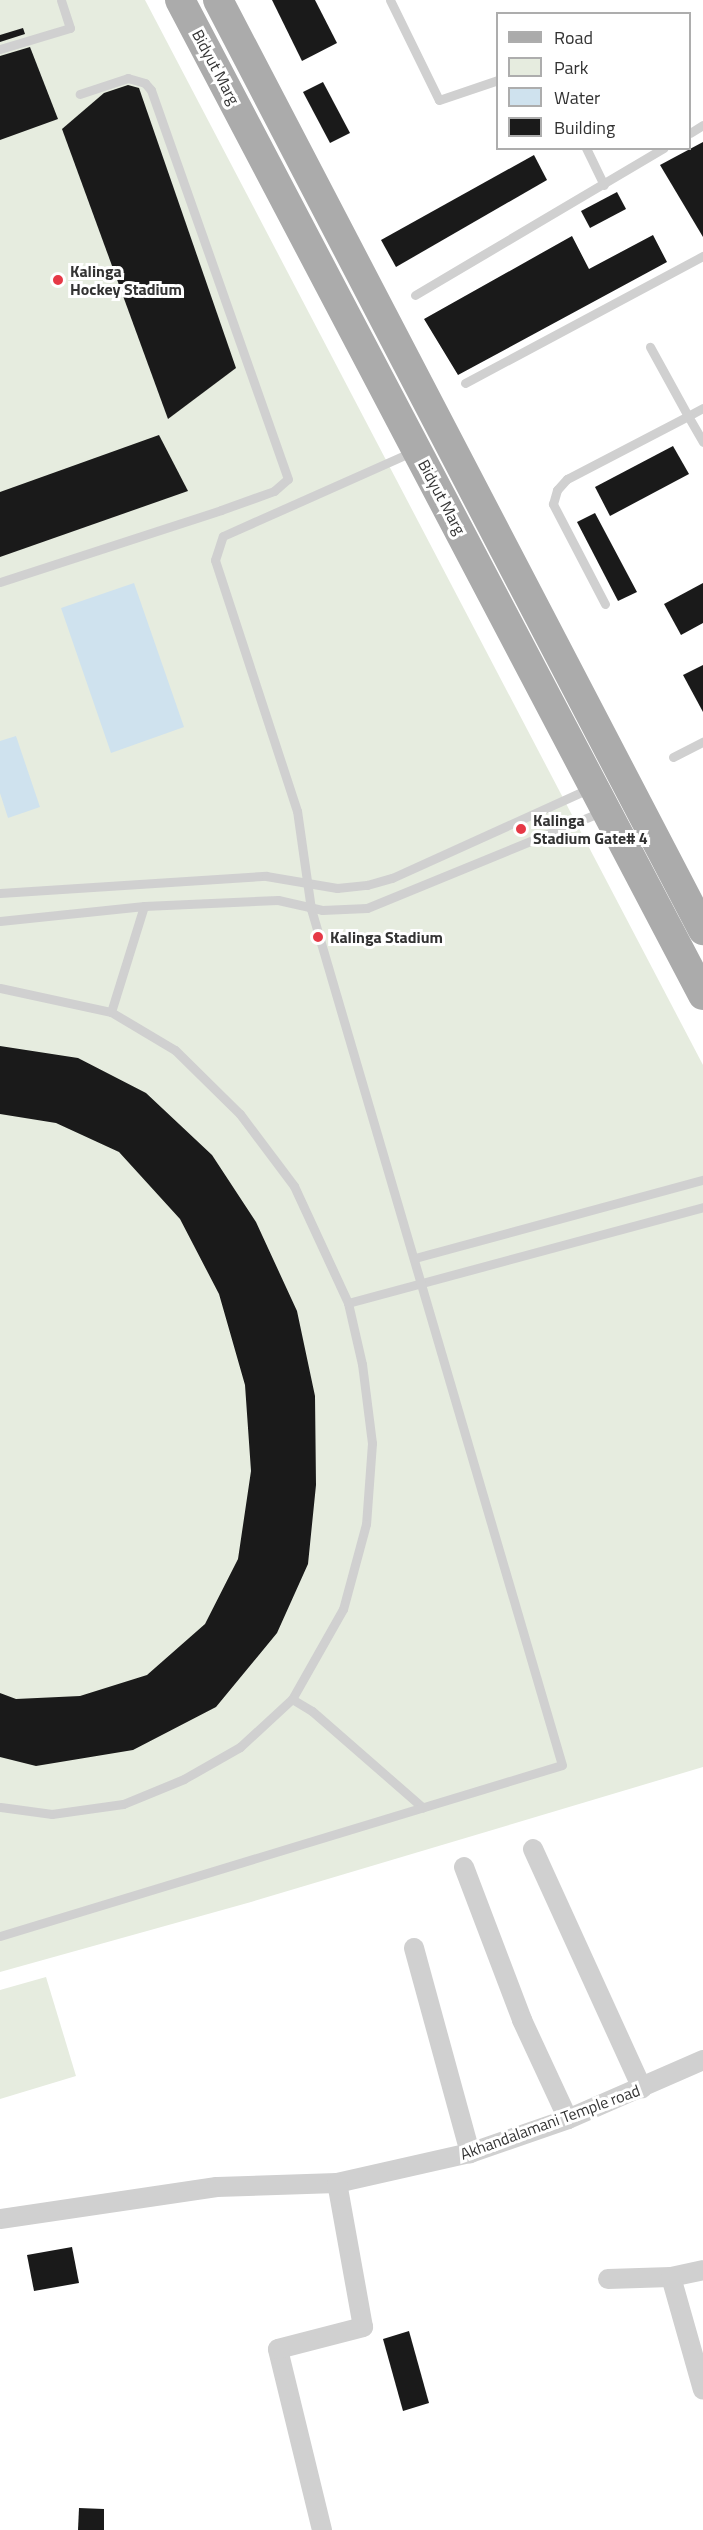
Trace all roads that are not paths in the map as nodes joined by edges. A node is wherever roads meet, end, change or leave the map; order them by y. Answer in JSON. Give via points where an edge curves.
{"nodes":[{"id":1,"x":61,"y":0,"type":"edge"},
{"id":2,"x":180,"y":0,"type":"edge"},
{"id":3,"x":218,"y":0,"type":"edge"},
{"id":4,"x":390,"y":0,"type":"edge"},
{"id":5,"x":0,"y":49,"type":"edge"},
{"id":6,"x":496,"y":81,"type":"edge"},
{"id":7,"x":80,"y":94,"type":"dead end"},
{"id":8,"x":587,"y":150,"type":"edge"},
{"id":9,"x":661,"y":150,"type":"edge"},
{"id":10,"x":604,"y":184,"type":"junction"},
{"id":11,"x":703,"y":256,"type":"edge"},
{"id":12,"x":415,"y":295,"type":"dead end"},
{"id":13,"x":650,"y":347,"type":"dead end"},
{"id":14,"x":465,"y":383,"type":"dead end"},
{"id":15,"x":703,"y":408,"type":"edge"},
{"id":16,"x":688,"y":416,"type":"junction"},
{"id":17,"x":703,"y":442,"type":"edge"},
{"id":18,"x":417,"y":450,"type":"junction"},
{"id":19,"x":0,"y":582,"type":"edge"},
{"id":20,"x":605,"y":604,"type":"dead end"},
{"id":21,"x":703,"y":742,"type":"edge"},
{"id":22,"x":673,"y":757,"type":"dead end"},
{"id":23,"x":600,"y":798,"type":"junction"},
{"id":24,"x":304,"y":880,"type":"junction"},
{"id":25,"x":0,"y":893,"type":"edge"},
{"id":26,"x":144,"y":906,"type":"junction"},
{"id":27,"x":311,"y":909,"type":"junction"},
{"id":28,"x":0,"y":921,"type":"edge"},
{"id":29,"x":703,"y":930,"type":"edge"},
{"id":30,"x":0,"y":988,"type":"edge"},
{"id":31,"x":703,"y":995,"type":"edge"},
{"id":32,"x":111,"y":1012,"type":"junction"},
{"id":33,"x":703,"y":1180,"type":"edge"},
{"id":34,"x":703,"y":1207,"type":"edge"},
{"id":35,"x":415,"y":1258,"type":"junction"},
{"id":36,"x":421,"y":1282,"type":"junction"},
{"id":37,"x":348,"y":1303,"type":"junction"},
{"id":38,"x":292,"y":1699,"type":"junction"},
{"id":39,"x":0,"y":1807,"type":"edge"},
{"id":40,"x":423,"y":1808,"type":"junction"},
{"id":41,"x":533,"y":1849,"type":"dead end"},
{"id":42,"x":464,"y":1867,"type":"dead end"},
{"id":43,"x":0,"y":1936,"type":"edge"},
{"id":44,"x":414,"y":1948,"type":"dead end"},
{"id":45,"x":703,"y":2060,"type":"edge"},
{"id":46,"x":642,"y":2088,"type":"junction"},
{"id":47,"x":568,"y":2119,"type":"junction"},
{"id":48,"x":470,"y":2153,"type":"junction"},
{"id":49,"x":337,"y":2183,"type":"junction"},
{"id":50,"x":0,"y":2219,"type":"edge"},
{"id":51,"x":703,"y":2270,"type":"edge"},
{"id":52,"x":671,"y":2277,"type":"junction"},
{"id":53,"x":608,"y":2279,"type":"dead end"},
{"id":54,"x":703,"y":2390,"type":"edge"},
{"id":55,"x":322,"y":2530,"type":"edge"}],
"edges":[{"from":1,"to":5,"type":"lane","via":[[70,28]]},
{"from":2,"to":18,"type":"main road","name":"Bidyut Marg"},
{"from":3,"to":29,"type":"main road","name":"Bidyut Marg"},
{"from":4,"to":6,"type":"lane","via":[[439,100]]},
{"from":7,"to":19,"type":"lane","via":[[128,78],[145,83],[151,90],[288,479],[273,491],[222,510]]},
{"from":8,"to":10,"type":"lane"},
{"from":9,"to":10,"type":"lane"},
{"from":10,"to":12,"type":"lane"},
{"from":11,"to":14,"type":"lane"},
{"from":13,"to":16,"type":"lane"},
{"from":15,"to":16,"type":"lane"},
{"from":16,"to":17,"type":"lane"},
{"from":16,"to":20,"type":"lane","via":[[567,479],[557,490],[553,504]]},
{"from":18,"to":23,"type":"main road","name":"Bidyut Marg"},
{"from":18,"to":24,"type":"lane","via":[[223,536],[215,560],[297,811]]},
{"from":21,"to":22,"type":"lane"},
{"from":23,"to":24,"type":"lane","via":[[393,878],[337,888]]},
{"from":23,"to":27,"type":"lane","via":[[367,908]]},
{"from":23,"to":31,"type":"main road","name":"Bidyut Marg"},
{"from":24,"to":25,"type":"lane","via":[[266,876]]},
{"from":24,"to":27,"type":"lane"},
{"from":26,"to":27,"type":"lane","via":[[278,900]]},
{"from":26,"to":28,"type":"lane"},
{"from":26,"to":32,"type":"lane"},
{"from":27,"to":35,"type":"lane"},
{"from":30,"to":32,"type":"lane"},
{"from":32,"to":37,"type":"lane","via":[[176,1050],[240,1114],[294,1186]]},
{"from":33,"to":35,"type":"lane"},
{"from":34,"to":36,"type":"lane"},
{"from":35,"to":36,"type":"lane"},
{"from":36,"to":37,"type":"lane"},
{"from":36,"to":40,"type":"lane","via":[[562,1765]]},
{"from":37,"to":38,"type":"lane","via":[[362,1364],[372,1443],[366,1524],[343,1610]]},
{"from":38,"to":39,"type":"lane","via":[[240,1747],[184,1779],[123,1803],[52,1814]]},
{"from":38,"to":40,"type":"lane","via":[[312,1711]]},
{"from":40,"to":43,"type":"lane"},
{"from":41,"to":46,"type":"street"},
{"from":42,"to":47,"type":"street","via":[[522,2020]]},
{"from":44,"to":48,"type":"street"},
{"from":45,"to":46,"type":"street","name":"Akhandalamani Temple road"},
{"from":46,"to":47,"type":"street","name":"Akhandalamani Temple road"},
{"from":47,"to":48,"type":"street","name":"Akhandalamani Temple road"},
{"from":48,"to":49,"type":"street","name":"Akhandalamani Temple road"},
{"from":49,"to":50,"type":"street","name":"Akhandalamani Temple road","via":[[217,2187]]},
{"from":49,"to":55,"type":"street","via":[[363,2327],[278,2349]]},
{"from":51,"to":52,"type":"street"},
{"from":52,"to":53,"type":"street"},
{"from":52,"to":54,"type":"street"}]}
